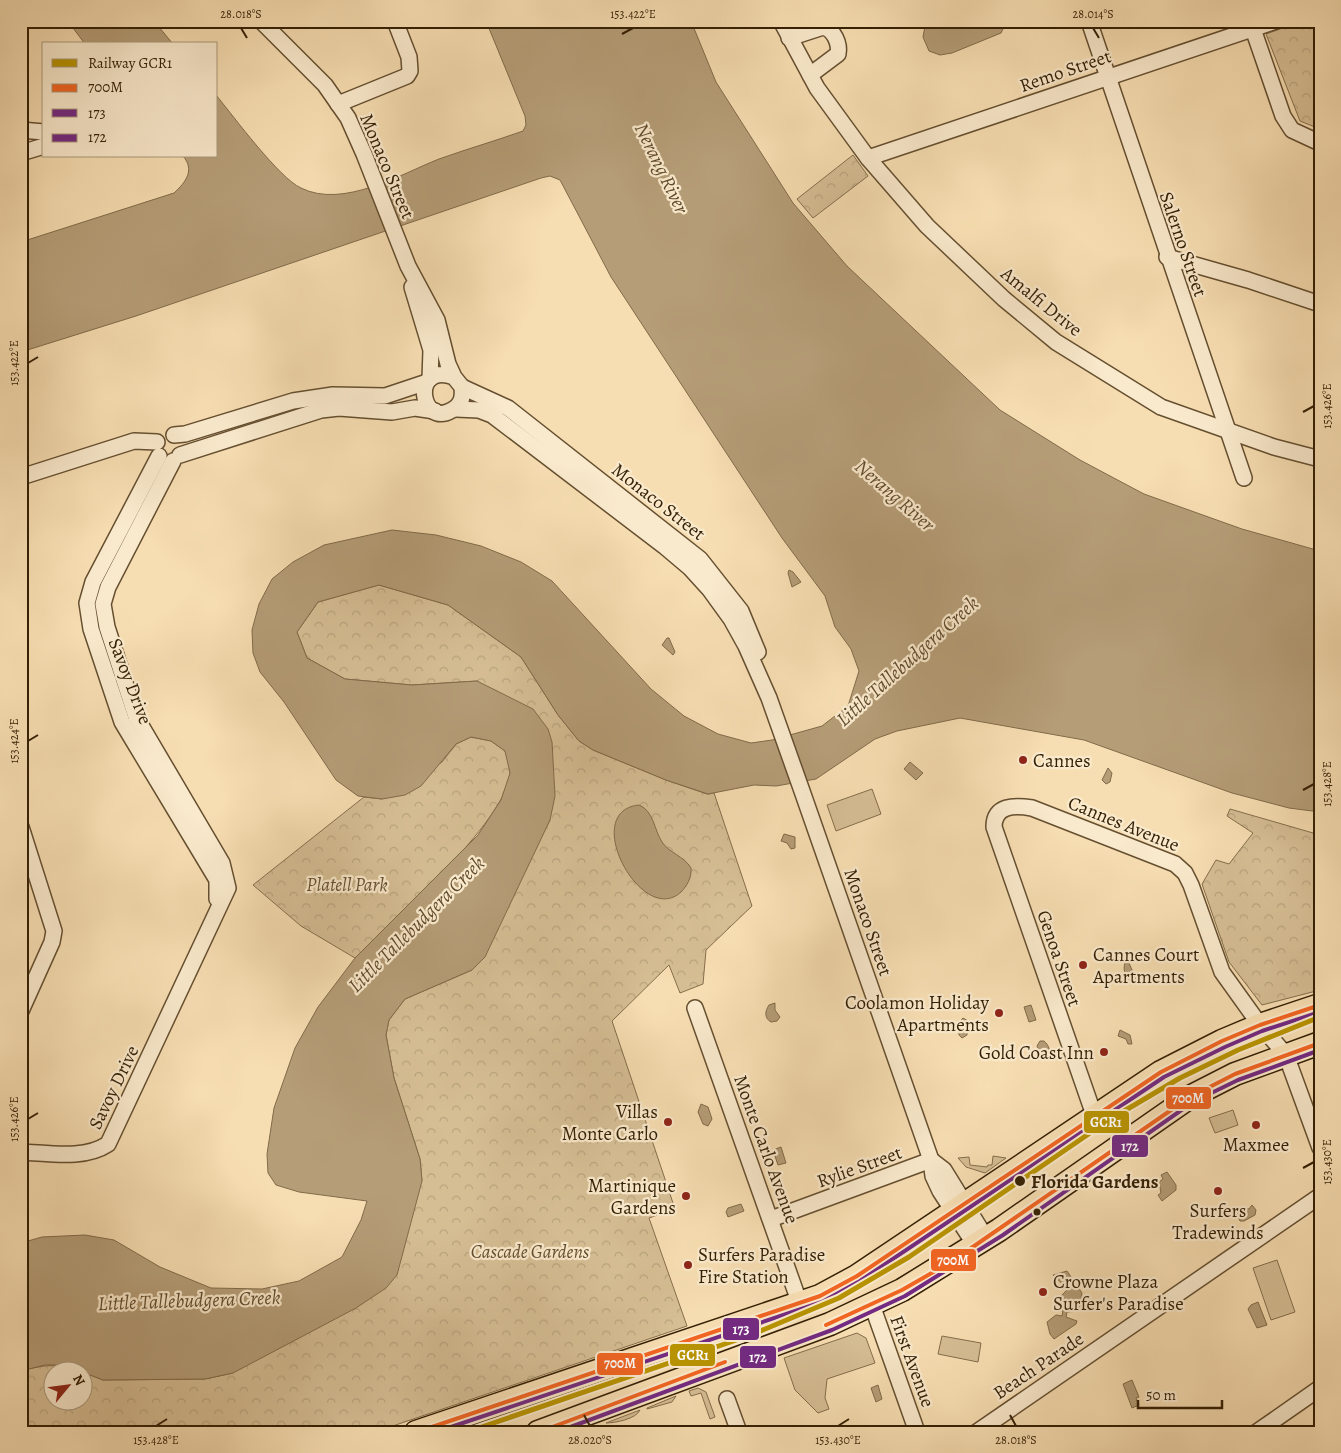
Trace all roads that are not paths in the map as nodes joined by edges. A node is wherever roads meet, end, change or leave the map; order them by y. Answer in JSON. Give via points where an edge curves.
{"nodes":[{"id":1,"x":261,"y":21,"type":"edge"},
{"id":2,"x":395,"y":21,"type":"edge"},
{"id":3,"x":781,"y":21,"type":"edge"},
{"id":4,"x":1089,"y":21,"type":"edge"},
{"id":5,"x":1276,"y":21,"type":"edge"},
{"id":6,"x":1253,"y":29,"type":"junction"},
{"id":7,"x":789,"y":38,"type":"junction"},
{"id":8,"x":810,"y":75,"type":"junction"},
{"id":9,"x":1108,"y":76,"type":"junction"},
{"id":10,"x":360,"y":96,"type":"junction"},
{"id":11,"x":338,"y":104,"type":"junction"},
{"id":12,"x":21,"y":130,"type":"edge"},
{"id":13,"x":42,"y":132,"type":"edge"},
{"id":14,"x":356,"y":135,"type":"junction"},
{"id":15,"x":1320,"y":143,"type":"edge"},
{"id":16,"x":42,"y":147,"type":"edge"},
{"id":17,"x":21,"y":153,"type":"edge"},
{"id":18,"x":868,"y":158,"type":"junction"},
{"id":19,"x":1167,"y":257,"type":"junction"},
{"id":20,"x":408,"y":266,"type":"junction"},
{"id":21,"x":1320,"y":304,"type":"edge"},
{"id":22,"x":428,"y":380,"type":"junction"},
{"id":23,"x":458,"y":382,"type":"junction"},
{"id":24,"x":456,"y":409,"type":"junction"},
{"id":25,"x":435,"y":411,"type":"junction"},
{"id":26,"x":520,"y":428,"type":"junction"},
{"id":27,"x":1228,"y":432,"type":"junction"},
{"id":28,"x":174,"y":435,"type":"junction"},
{"id":29,"x":168,"y":454,"type":"junction"},
{"id":30,"x":1320,"y":459,"type":"edge"},
{"id":31,"x":21,"y":477,"type":"edge"},
{"id":32,"x":1244,"y":478,"type":"dead end"},
{"id":33,"x":997,"y":812,"type":"joint"},
{"id":34,"x":21,"y":827,"type":"edge"},
{"id":35,"x":1320,"y":1005,"type":"edge"},
{"id":36,"x":695,"y":1008,"type":"dead end"},
{"id":37,"x":21,"y":1011,"type":"edge"},
{"id":38,"x":1260,"y":1025,"type":"junction"},
{"id":39,"x":1320,"y":1043,"type":"edge"},
{"id":40,"x":1286,"y":1055,"type":"junction"},
{"id":41,"x":1094,"y":1116,"type":"junction"},
{"id":42,"x":1320,"y":1148,"type":"edge"},
{"id":43,"x":21,"y":1152,"type":"edge"},
{"id":44,"x":931,"y":1160,"type":"junction"},
{"id":45,"x":1320,"y":1196,"type":"edge"},
{"id":46,"x":959,"y":1207,"type":"junction"},
{"id":47,"x":771,"y":1219,"type":"junction"},
{"id":48,"x":981,"y":1242,"type":"junction"},
{"id":49,"x":800,"y":1304,"type":"junction"},
{"id":50,"x":872,"y":1305,"type":"junction"},
{"id":51,"x":1320,"y":1388,"type":"edge"},
{"id":52,"x":727,"y":1399,"type":"dead end"},
{"id":53,"x":551,"y":1430,"type":"edge"},
{"id":54,"x":416,"y":1432,"type":"edge"},
{"id":55,"x":739,"y":1432,"type":"edge"},
{"id":56,"x":918,"y":1432,"type":"edge"},
{"id":57,"x":977,"y":1432,"type":"edge"},
{"id":58,"x":1257,"y":1432,"type":"edge"}],
"edges":[{"from":1,"to":11,"type":"street","name":"Monaco Street","via":[[314,74]]},
{"from":2,"to":10,"type":"street","via":[[410,71],[406,76]]},
{"from":3,"to":7,"type":"street","name":"Amalfi Drive"},
{"from":4,"to":9,"type":"street","name":"Salerno Street"},
{"from":5,"to":6,"type":"street","name":"Remo Street"},
{"from":6,"to":9,"type":"street","name":"Remo Street"},
{"from":6,"to":15,"type":"street","via":[[1292,130]]},
{"from":7,"to":8,"type":"street","name":"Amalfi Drive"},
{"from":7,"to":8,"type":"street","via":[[823,27],[835,36],[839,50],[837,56]]},
{"from":8,"to":18,"type":"street","name":"Amalfi Drive","via":[[832,112]]},
{"from":9,"to":18,"type":"street","name":"Remo Street"},
{"from":9,"to":19,"type":"street","name":"Salerno Street"},
{"from":10,"to":11,"type":"street"},
{"from":10,"to":14,"type":"street","via":[[353,119]]},
{"from":11,"to":14,"type":"street","name":"Monaco Street"},
{"from":12,"to":13,"type":"street"},
{"from":14,"to":20,"type":"street","name":"Monaco Street"},
{"from":16,"to":17,"type":"street"},
{"from":18,"to":27,"type":"street","name":"Amalfi Drive","via":[[927,226],[1004,299],[1056,342],[1161,407]]},
{"from":19,"to":21,"type":"street"},
{"from":19,"to":27,"type":"street","name":"Salerno Street"},
{"from":20,"to":22,"type":"street","name":"Monaco Street","via":[[431,350]]},
{"from":20,"to":23,"type":"street","name":"Monaco Street","via":[[437,320]]},
{"from":22,"to":23,"type":"street","via":[[437,374],[446,374]]},
{"from":22,"to":25,"type":"street","via":[[424,395],[429,407]]},
{"from":22,"to":28,"type":"street","via":[[385,396],[334,395],[293,401]]},
{"from":23,"to":24,"type":"street","via":[[461,402]]},
{"from":23,"to":26,"type":"street","name":"Monaco Street","via":[[508,408]]},
{"from":24,"to":25,"type":"street"},
{"from":24,"to":26,"type":"street","name":"Monaco Street","via":[[479,410]]},
{"from":25,"to":29,"type":"street","via":[[415,408],[392,412],[339,408],[321,410]]},
{"from":26,"to":44,"type":"street","name":"Monaco Street","via":[[673,535],[700,559],[741,611],[756,644],[768,698]]},
{"from":27,"to":30,"type":"street","name":"Amalfi Drive"},
{"from":27,"to":32,"type":"street","name":"Salerno Street"},
{"from":28,"to":29,"type":"street","via":[[163,436]]},
{"from":28,"to":29,"type":"street","via":[[182,445]]},
{"from":29,"to":31,"type":"street","via":[[134,441]]},
{"from":29,"to":43,"type":"street","name":"Savoy Drive","via":[[103,604],[107,627],[136,717],[222,863],[228,888],[108,1144],[99,1150],[81,1154]]},
{"from":33,"to":38,"type":"street","name":"Cannes Avenue","via":[[1010,806],[1032,808],[1181,869],[1191,885],[1222,972]]},
{"from":33,"to":41,"type":"street","name":"Genoa Street","via":[[994,827]]},
{"from":34,"to":37,"type":"street","via":[[54,931]]},
{"from":35,"to":38,"type":"highway"},
{"from":36,"to":47,"type":"street","name":"Monte Carlo Avenue"},
{"from":38,"to":40,"type":"street","name":"Cannes Avenue"},
{"from":38,"to":41,"type":"highway","via":[[1185,1059]]},
{"from":39,"to":40,"type":"highway"},
{"from":40,"to":42,"type":"street"},
{"from":40,"to":48,"type":"highway","via":[[1236,1074],[1190,1098]]},
{"from":41,"to":46,"type":"highway"},
{"from":44,"to":46,"type":"street","name":"Monaco Street","via":[[933,1176]]},
{"from":44,"to":47,"type":"street","name":"Rylie Street"},
{"from":45,"to":57,"type":"street","name":"Beach Parade"},
{"from":46,"to":48,"type":"street","name":"Monaco Street"},
{"from":46,"to":49,"type":"highway","via":[[857,1276]]},
{"from":47,"to":49,"type":"street","name":"Monte Carlo Avenue"},
{"from":48,"to":50,"type":"highway"},
{"from":49,"to":54,"type":"highway"},
{"from":50,"to":53,"type":"highway"},
{"from":50,"to":56,"type":"street","name":"First Avenue"},
{"from":51,"to":58,"type":"street"},
{"from":52,"to":55,"type":"street"}]}
